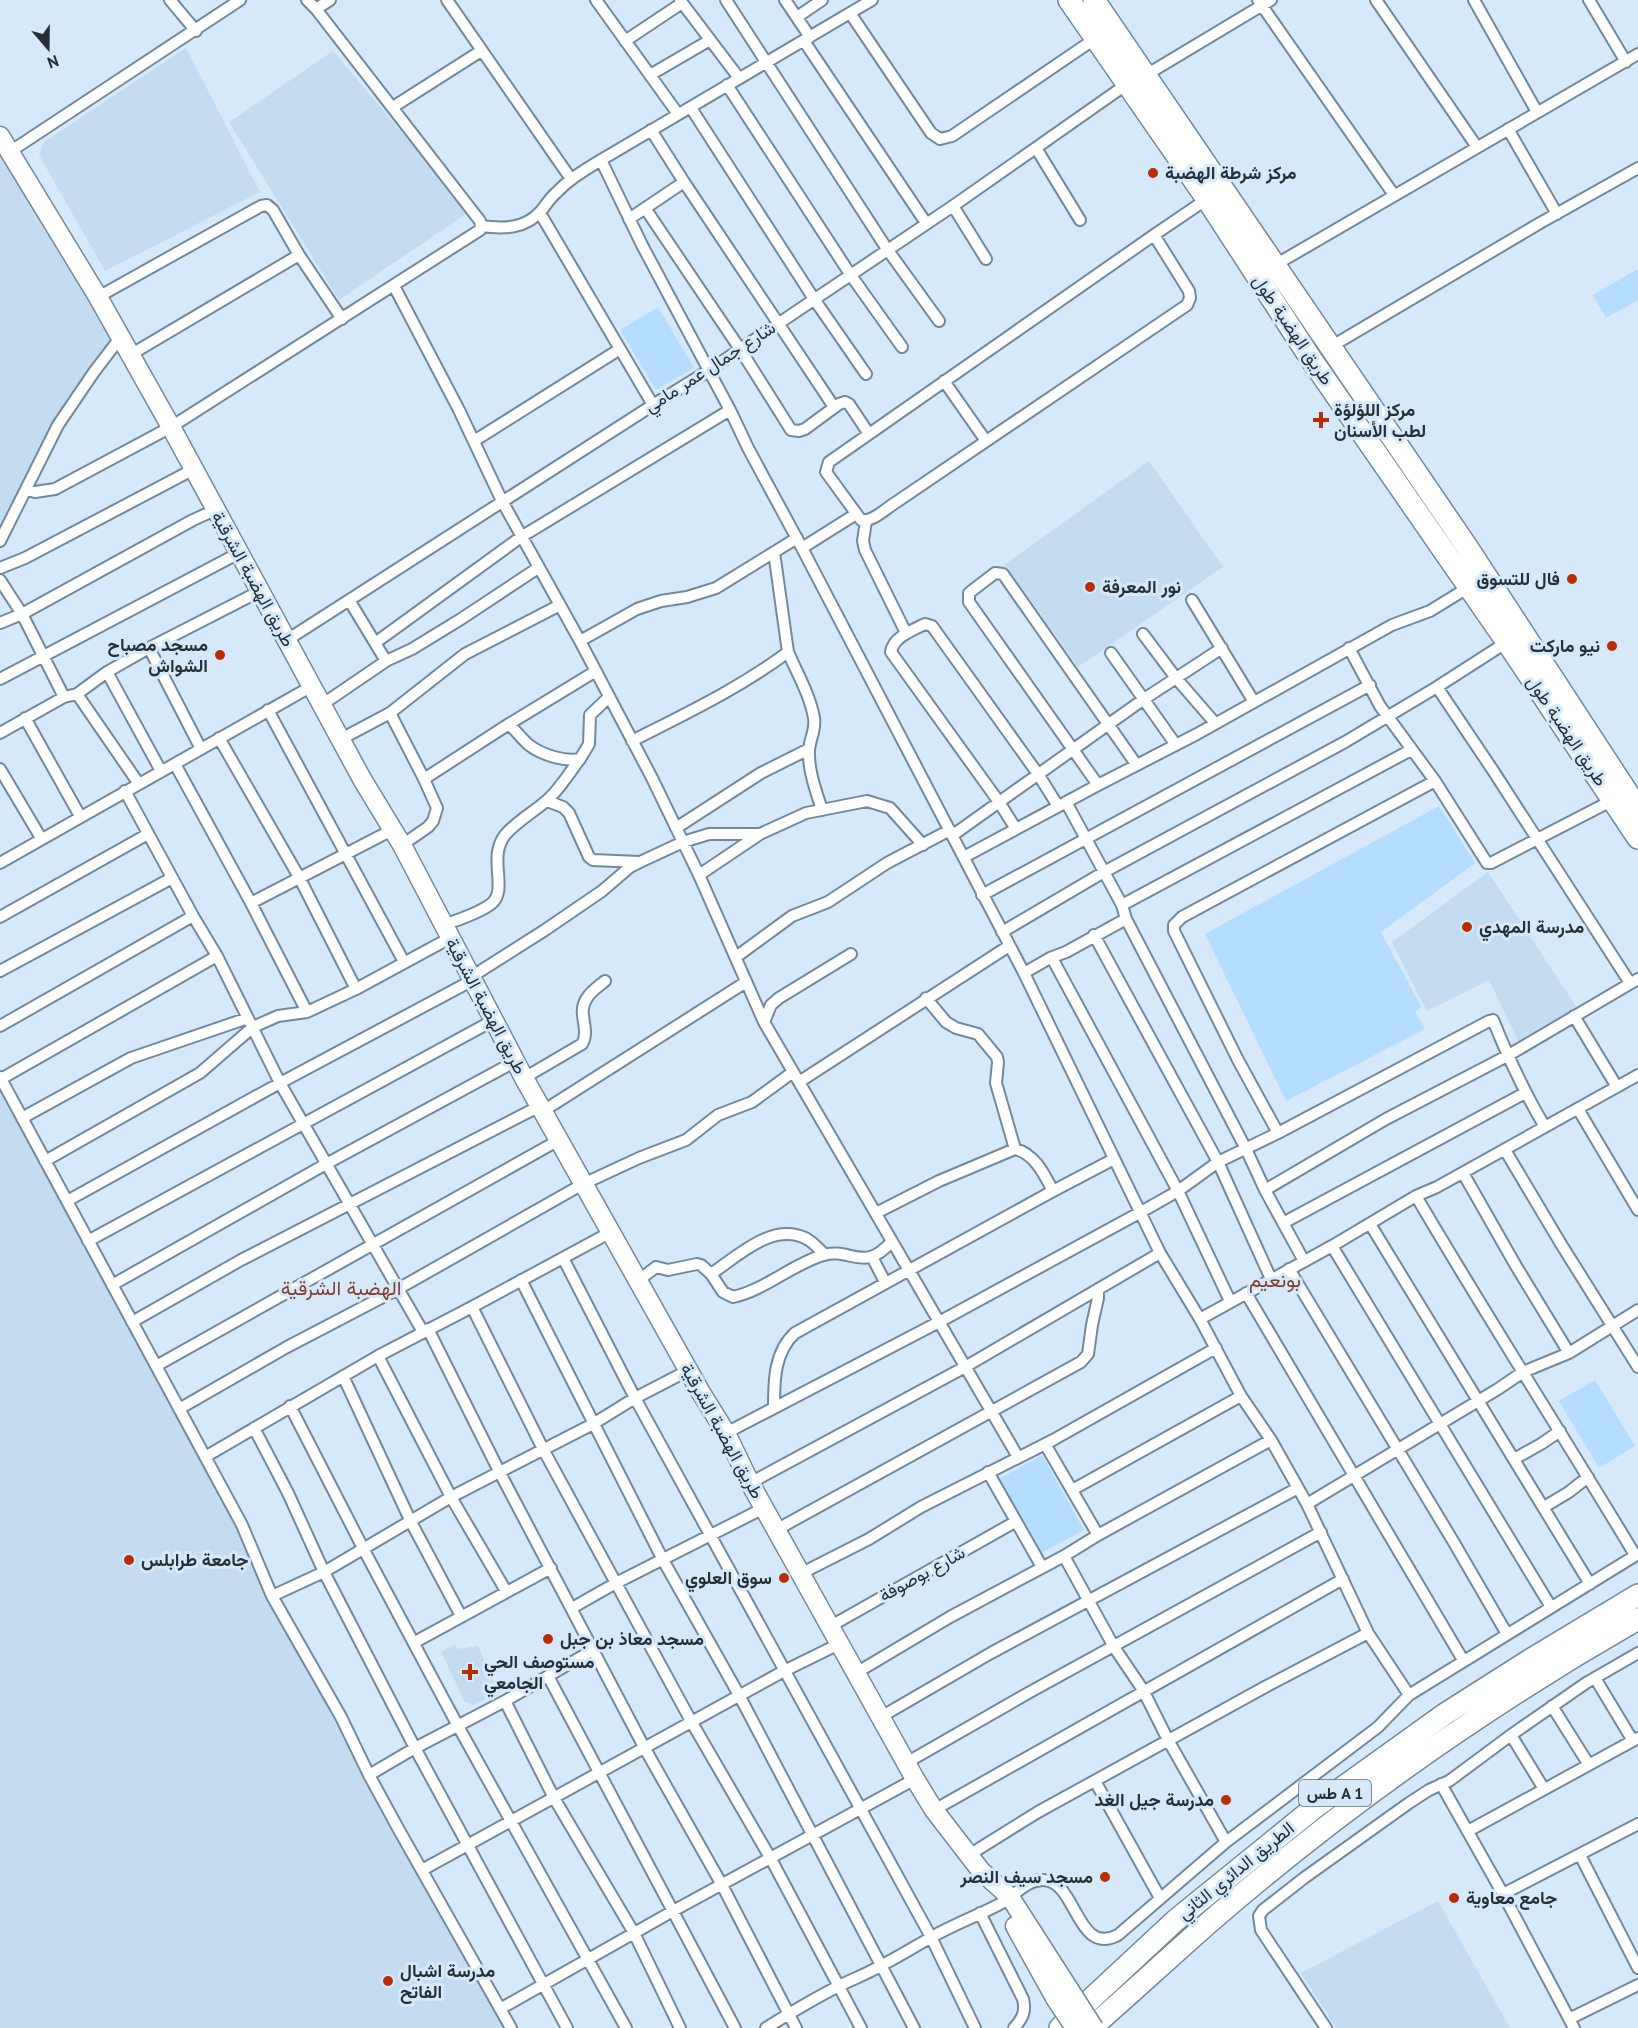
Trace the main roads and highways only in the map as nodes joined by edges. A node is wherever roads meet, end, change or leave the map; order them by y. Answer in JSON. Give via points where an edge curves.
{"nodes":[{"id":1,"x":1069,"y":0,"type":"edge"},
{"id":2,"x":1094,"y":0,"type":"edge"},
{"id":3,"x":1137,"y":80,"type":"junction"},
{"id":4,"x":0,"y":136,"type":"edge"},
{"id":5,"x":1638,"y":809,"type":"edge"},
{"id":6,"x":1638,"y":838,"type":"edge"},
{"id":7,"x":1638,"y":1595,"type":"edge"},
{"id":8,"x":1638,"y":1619,"type":"edge"},
{"id":9,"x":1062,"y":1994,"type":"junction"},
{"id":10,"x":1060,"y":2028,"type":"edge"},
{"id":11,"x":1075,"y":2028,"type":"edge"},
{"id":12,"x":1093,"y":2028,"type":"edge"}],
"edges":[{"from":1,"to":3,"type":"highway","name":"طريق الهضبة طول","via":[[1096,38]]},
{"from":2,"to":3,"type":"highway","name":"طريق الهضبة طول"},
{"from":3,"to":5,"type":"highway","name":"طريق الهضبة طول","via":[[1275,265],[1467,547]]},
{"from":3,"to":6,"type":"highway","name":"طريق الهضبة طول","via":[[1207,199],[1311,359]]},
{"from":4,"to":9,"type":"main road","name":"طريق الهضبة الشرقية","via":[[171,427],[524,1078],[726,1433],[879,1718],[934,1810],[1006,1900]]},
{"from":7,"to":10,"type":"highway","name":"الطريق الدائري الثاني","number":"طس A 1","via":[[1445,1714],[1314,1808],[1176,1920]]},
{"from":8,"to":12,"type":"highway","name":"الطريق الدائري الثاني","number":"طس A 1","via":[[1468,1726],[1328,1827],[1214,1919]]},
{"from":9,"to":11,"type":"main road","bridge":true},
{"from":9,"to":12,"type":"main road","bridge":true}]}
